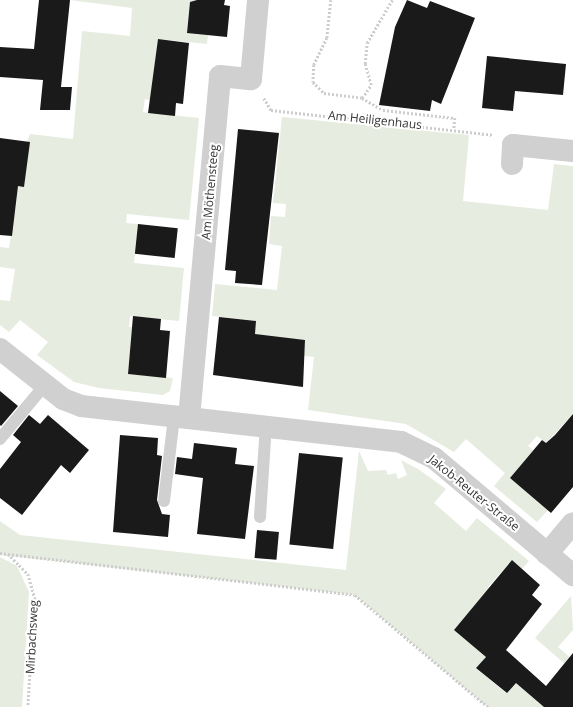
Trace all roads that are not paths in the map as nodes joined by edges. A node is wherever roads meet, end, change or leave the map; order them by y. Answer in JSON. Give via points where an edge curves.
{"nodes":[{"id":1,"x":258,"y":0,"type":"edge"},
{"id":2,"x":573,"y":151,"type":"edge"},
{"id":3,"x":512,"y":155,"type":"road end"},
{"id":4,"x":0,"y":349,"type":"edge"},
{"id":5,"x":44,"y":386,"type":"junction"},
{"id":6,"x":181,"y":417,"type":"junction"},
{"id":7,"x":266,"y":426,"type":"junction"},
{"id":8,"x":0,"y":439,"type":"edge"},
{"id":9,"x":164,"y":501,"type":"dead end"},
{"id":10,"x":260,"y":517,"type":"dead end"},
{"id":11,"x":573,"y":523,"type":"edge"},
{"id":12,"x":547,"y":554,"type":"junction"},
{"id":13,"x":573,"y":575,"type":"edge"}],
"edges":[{"from":1,"to":6,"type":"street","name":"Am Möthensteeg","via":[[251,79],[220,76]]},
{"from":2,"to":3,"type":"street"},
{"from":4,"to":5,"type":"street","name":"Jakob-Reuter-Straße"},
{"from":5,"to":6,"type":"street","name":"Jakob-Reuter-Straße","via":[[63,399],[81,406]]},
{"from":5,"to":8,"type":"lane"},
{"from":6,"to":7,"type":"street","name":"Jakob-Reuter-Straße"},
{"from":6,"to":9,"type":"lane"},
{"from":7,"to":10,"type":"lane"},
{"from":7,"to":12,"type":"street","name":"Jakob-Reuter-Straße","via":[[380,438],[419,449],[434,458]]},
{"from":11,"to":12,"type":"street"},
{"from":12,"to":13,"type":"street","name":"Jakob-Reuter-Straße"}]}
